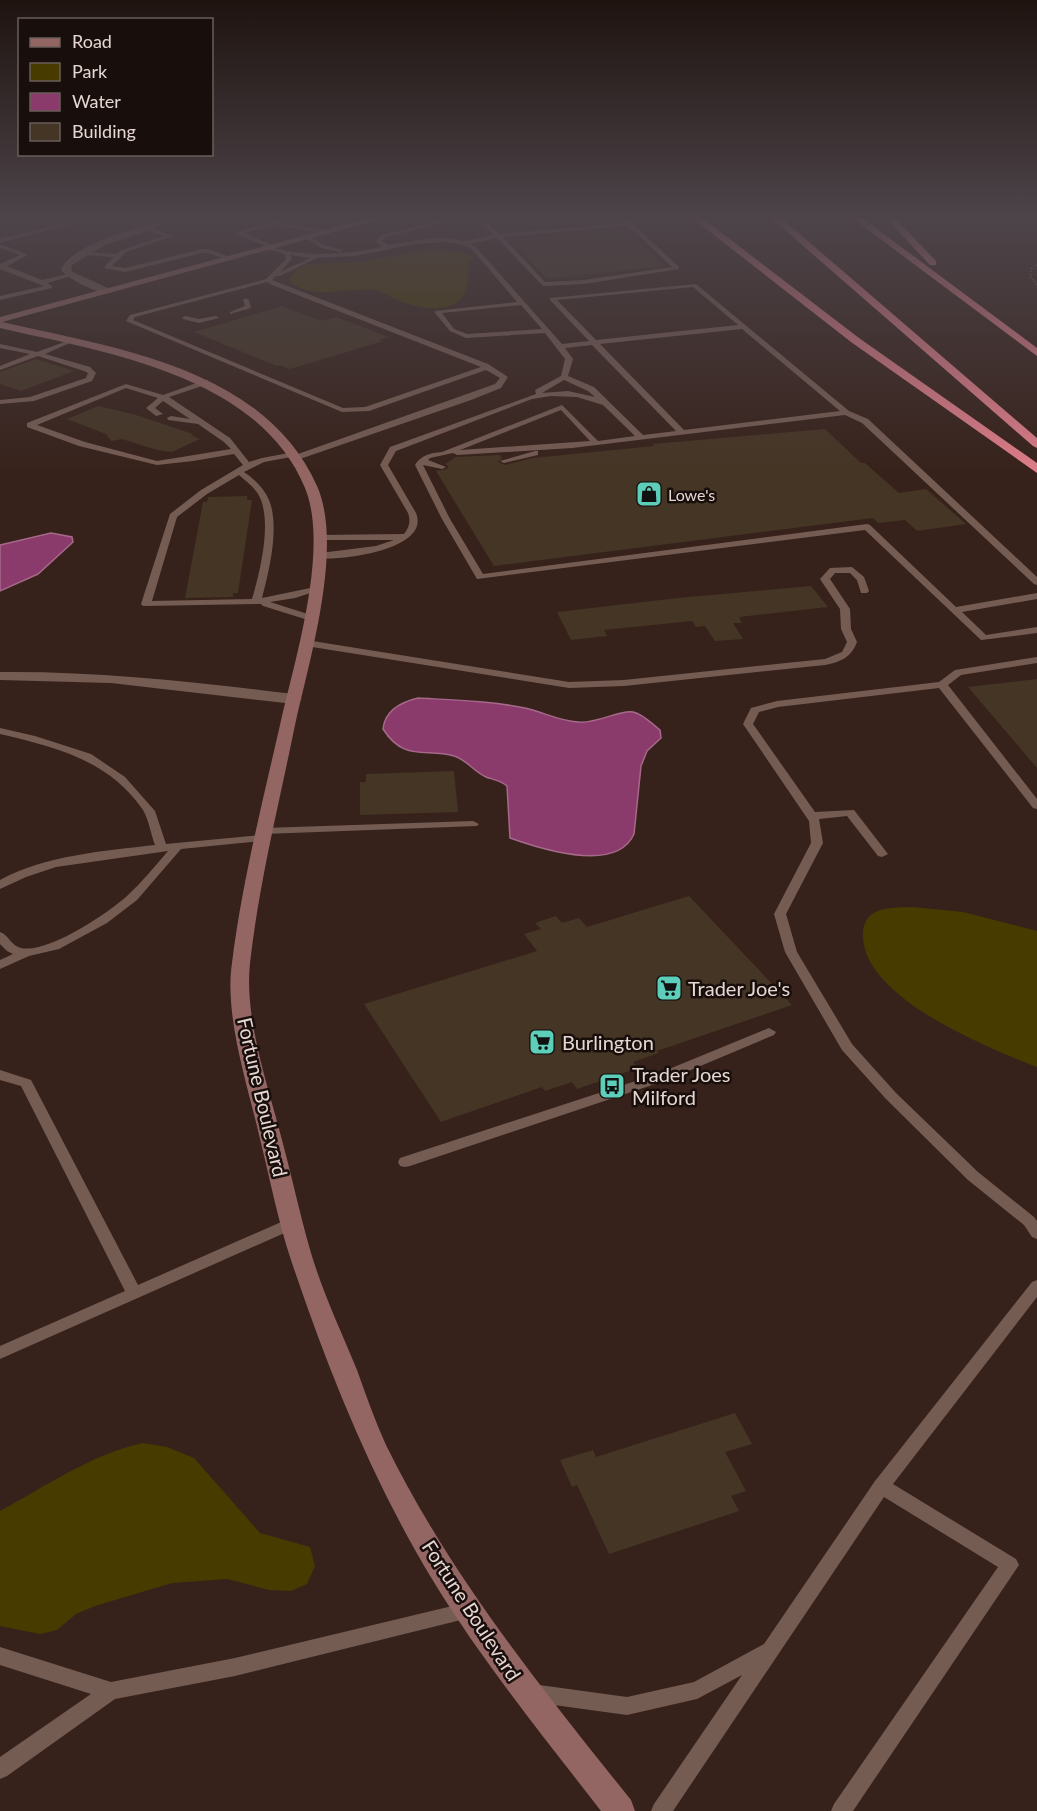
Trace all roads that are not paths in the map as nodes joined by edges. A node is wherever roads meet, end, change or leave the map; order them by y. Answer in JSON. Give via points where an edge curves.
{"nodes":[{"id":1,"x":67,"y":302,"type":"edge"},
{"id":2,"x":186,"y":302,"type":"edge"},
{"id":3,"x":247,"y":302,"type":"edge"},
{"id":4,"x":316,"y":302,"type":"edge"},
{"id":5,"x":554,"y":302,"type":"edge"},
{"id":6,"x":713,"y":302,"type":"edge"},
{"id":7,"x":805,"y":302,"type":"edge"},
{"id":8,"x":872,"y":302,"type":"edge"},
{"id":9,"x":967,"y":302,"type":"edge"},
{"id":10,"x":971,"y":302,"type":"edge"},
{"id":11,"x":522,"y":303,"type":"joint"},
{"id":12,"x":54,"y":305,"type":"junction"},
{"id":13,"x":232,"y":313,"type":"dead end"},
{"id":14,"x":983,"y":314,"type":"junction"},
{"id":15,"x":185,"y":318,"type":"dead end"},
{"id":16,"x":216,"y":318,"type":"dead end"},
{"id":17,"x":0,"y":320,"type":"edge"},
{"id":18,"x":0,"y":325,"type":"edge"},
{"id":19,"x":743,"y":327,"type":"junction"},
{"id":20,"x":548,"y":332,"type":"junction"},
{"id":21,"x":594,"y":342,"type":"junction"},
{"id":22,"x":75,"y":343,"type":"junction"},
{"id":23,"x":0,"y":346,"type":"edge"},
{"id":24,"x":560,"y":346,"type":"junction"},
{"id":25,"x":1037,"y":353,"type":"edge"},
{"id":26,"x":43,"y":355,"type":"junction"},
{"id":27,"x":8,"y":358,"type":"dead end"},
{"id":28,"x":18,"y":361,"type":"junction"},
{"id":29,"x":487,"y":367,"type":"junction"},
{"id":30,"x":0,"y":368,"type":"edge"},
{"id":31,"x":564,"y":377,"type":"junction"},
{"id":32,"x":205,"y":382,"type":"junction"},
{"id":33,"x":46,"y":390,"type":"dead end"},
{"id":34,"x":37,"y":393,"type":"dead end"},
{"id":35,"x":163,"y":397,"type":"junction"},
{"id":36,"x":530,"y":397,"type":"junction"},
{"id":37,"x":0,"y":400,"type":"edge"},
{"id":38,"x":605,"y":403,"type":"junction"},
{"id":39,"x":846,"y":413,"type":"junction"},
{"id":40,"x":159,"y":414,"type":"dead end"},
{"id":41,"x":171,"y":418,"type":"dead end"},
{"id":42,"x":202,"y":423,"type":"junction"},
{"id":43,"x":682,"y":433,"type":"junction"},
{"id":44,"x":642,"y":438,"type":"junction"},
{"id":45,"x":597,"y":443,"type":"junction"},
{"id":46,"x":1037,"y":444,"type":"edge"},
{"id":47,"x":555,"y":447,"type":"junction"},
{"id":48,"x":235,"y":451,"type":"junction"},
{"id":49,"x":444,"y":454,"type":"junction"},
{"id":50,"x":294,"y":456,"type":"junction"},
{"id":51,"x":421,"y":461,"type":"junction"},
{"id":52,"x":504,"y":461,"type":"dead end"},
{"id":53,"x":442,"y":467,"type":"dead end"},
{"id":54,"x":244,"y":469,"type":"junction"},
{"id":55,"x":1037,"y":469,"type":"edge"},
{"id":56,"x":406,"y":537,"type":"junction"},
{"id":57,"x":321,"y":546,"type":"junction"},
{"id":58,"x":1037,"y":582,"type":"edge"},
{"id":59,"x":317,"y":588,"type":"junction"},
{"id":60,"x":864,"y":591,"type":"dead end"},
{"id":61,"x":1037,"y":596,"type":"edge"},
{"id":62,"x":256,"y":602,"type":"junction"},
{"id":63,"x":954,"y":610,"type":"junction"},
{"id":64,"x":311,"y":618,"type":"junction"},
{"id":65,"x":1037,"y":630,"type":"edge"},
{"id":66,"x":306,"y":643,"type":"junction"},
{"id":67,"x":1037,"y":660,"type":"edge"},
{"id":68,"x":0,"y":676,"type":"edge"},
{"id":69,"x":942,"y":685,"type":"junction"},
{"id":70,"x":294,"y":699,"type":"junction"},
{"id":71,"x":0,"y":731,"type":"edge"},
{"id":72,"x":1037,"y":806,"type":"edge"},
{"id":73,"x":812,"y":816,"type":"junction"},
{"id":74,"x":473,"y":824,"type":"dead end"},
{"id":75,"x":263,"y":834,"type":"junction"},
{"id":76,"x":178,"y":846,"type":"junction"},
{"id":77,"x":161,"y":847,"type":"junction"},
{"id":78,"x":882,"y":854,"type":"dead end"},
{"id":79,"x":0,"y":885,"type":"edge"},
{"id":80,"x":0,"y":936,"type":"edge"},
{"id":81,"x":26,"y":953,"type":"junction"},
{"id":82,"x":0,"y":965,"type":"edge"},
{"id":83,"x":769,"y":1032,"type":"dead end"},
{"id":84,"x":0,"y":1075,"type":"edge"},
{"id":85,"x":405,"y":1162,"type":"dead end"},
{"id":86,"x":293,"y":1223,"type":"junction"},
{"id":87,"x":1037,"y":1233,"type":"edge"},
{"id":88,"x":1037,"y":1286,"type":"edge"},
{"id":89,"x":134,"y":1293,"type":"junction"},
{"id":90,"x":0,"y":1353,"type":"edge"},
{"id":91,"x":881,"y":1486,"type":"junction"},
{"id":92,"x":469,"y":1610,"type":"junction"},
{"id":93,"x":770,"y":1649,"type":"junction"},
{"id":94,"x":0,"y":1656,"type":"edge"},
{"id":95,"x":111,"y":1691,"type":"junction"},
{"id":96,"x":526,"y":1692,"type":"junction"},
{"id":97,"x":0,"y":1769,"type":"edge"},
{"id":98,"x":620,"y":1811,"type":"edge"},
{"id":99,"x":660,"y":1811,"type":"edge"},
{"id":100,"x":841,"y":1811,"type":"edge"}],
"edges":[{"from":1,"to":12,"type":"main road"},
{"from":2,"to":29,"type":"lane","via":[[132,316],[129,321],[342,410],[366,410]]},
{"from":3,"to":13,"type":"lane","via":[[249,307]]},
{"from":4,"to":29,"type":"lane"},
{"from":5,"to":21,"type":"lane"},
{"from":6,"to":19,"type":"lane"},
{"from":7,"to":55,"type":"highway"},
{"from":8,"to":46,"type":"highway"},
{"from":9,"to":14,"type":"highway"},
{"from":10,"to":14,"type":"highway"},
{"from":11,"to":20,"type":"lane"},
{"from":11,"to":20,"type":"lane","via":[[437,312],[452,330],[466,336]]},
{"from":12,"to":17,"type":"main road"},
{"from":12,"to":22,"type":"main road","via":[[45,322]]},
{"from":14,"to":25,"type":"highway"},
{"from":15,"to":16,"type":"lane"},
{"from":18,"to":22,"type":"main road","name":"Fortune Boulevard"},
{"from":19,"to":21,"type":"lane"},
{"from":19,"to":39,"type":"lane"},
{"from":20,"to":24,"type":"lane"},
{"from":21,"to":24,"type":"lane"},
{"from":21,"to":43,"type":"lane"},
{"from":22,"to":26,"type":"lane"},
{"from":22,"to":32,"type":"main road","name":"Fortune Boulevard","via":[[174,369]]},
{"from":23,"to":26,"type":"lane"},
{"from":24,"to":31,"type":"lane","via":[[569,359]]},
{"from":26,"to":28,"type":"lane"},
{"from":26,"to":33,"type":"lane","via":[[77,369],[84,376]]},
{"from":26,"to":37,"type":"lane","via":[[92,374],[83,382],[31,399]]},
{"from":27,"to":28,"type":"lane"},
{"from":28,"to":30,"type":"lane"},
{"from":29,"to":50,"type":"lane","via":[[504,377],[498,386]]},
{"from":31,"to":36,"type":"lane"},
{"from":31,"to":38,"type":"lane","via":[[591,389]]},
{"from":32,"to":35,"type":"lane"},
{"from":32,"to":50,"type":"main road","name":"Fortune Boulevard","via":[[258,418]]},
{"from":34,"to":37,"type":"lane"},
{"from":35,"to":40,"type":"lane","via":[[150,408]]},
{"from":35,"to":42,"type":"lane"},
{"from":35,"to":48,"type":"lane","via":[[126,386],[30,425],[82,444],[157,463]]},
{"from":36,"to":38,"type":"lane","via":[[571,392]]},
{"from":36,"to":56,"type":"lane","via":[[393,449],[384,465],[414,519],[412,531]]},
{"from":38,"to":44,"type":"lane"},
{"from":39,"to":43,"type":"lane"},
{"from":39,"to":58,"type":"lane","via":[[865,421]]},
{"from":41,"to":42,"type":"lane"},
{"from":42,"to":48,"type":"lane","via":[[227,440]]},
{"from":43,"to":44,"type":"lane"},
{"from":44,"to":45,"type":"lane"},
{"from":45,"to":47,"type":"lane"},
{"from":45,"to":49,"type":"lane","via":[[562,407]]},
{"from":47,"to":49,"type":"lane"},
{"from":47,"to":52,"type":"lane"},
{"from":48,"to":54,"type":"lane"},
{"from":49,"to":51,"type":"lane"},
{"from":50,"to":54,"type":"lane","via":[[262,460]]},
{"from":50,"to":57,"type":"main road","name":"Fortune Boulevard","via":[[308,477],[317,505]]},
{"from":51,"to":53,"type":"lane"},
{"from":51,"to":63,"type":"lane","via":[[426,483],[480,577],[867,527]]},
{"from":54,"to":62,"type":"lane","via":[[266,503],[266,570]]},
{"from":54,"to":62,"type":"lane","via":[[172,516],[146,604]]},
{"from":56,"to":57,"type":"lane"},
{"from":56,"to":57,"type":"lane","via":[[390,546]]},
{"from":57,"to":59,"type":"main road","name":"Fortune Boulevard"},
{"from":59,"to":62,"type":"lane"},
{"from":59,"to":64,"type":"main road","name":"Fortune Boulevard"},
{"from":60,"to":66,"type":"lane","via":[[861,579],[852,570],[833,570],[825,579],[845,609],[846,629],[852,642],[850,651],[842,658],[624,683],[569,685],[528,680]]},
{"from":61,"to":63,"type":"lane"},
{"from":62,"to":64,"type":"lane"},
{"from":63,"to":65,"type":"lane","via":[[984,638]]},
{"from":64,"to":66,"type":"main road","name":"Fortune Boulevard"},
{"from":66,"to":70,"type":"main road","name":"Fortune Boulevard"},
{"from":67,"to":69,"type":"lane","via":[[958,672]]},
{"from":68,"to":70,"type":"street","via":[[163,682]]},
{"from":69,"to":72,"type":"lane"},
{"from":69,"to":73,"type":"lane","via":[[777,704],[755,710],[748,723]]},
{"from":70,"to":75,"type":"main road","name":"Fortune Boulevard"},
{"from":71,"to":77,"type":"lane","via":[[87,756],[122,779],[149,811]]},
{"from":73,"to":78,"type":"lane","via":[[850,812]]},
{"from":73,"to":87,"type":"lane","via":[[817,843],[780,914],[791,952],[847,1047],[899,1104],[973,1176],[1029,1221]]},
{"from":74,"to":75,"type":"lane"},
{"from":75,"to":76,"type":"lane"},
{"from":75,"to":86,"type":"main road","name":"Fortune Boulevard","via":[[240,970],[244,1028]]},
{"from":76,"to":77,"type":"lane"},
{"from":76,"to":81,"type":"lane","via":[[147,883],[102,920],[51,948]]},
{"from":77,"to":79,"type":"lane","via":[[63,862]]},
{"from":80,"to":81,"type":"lane","via":[[14,950]]},
{"from":81,"to":82,"type":"lane"},
{"from":83,"to":85,"type":"lane","via":[[662,1077]]},
{"from":84,"to":89,"type":"lane","via":[[26,1083]]},
{"from":86,"to":89,"type":"lane"},
{"from":86,"to":92,"type":"main road","name":"Fortune Boulevard","via":[[301,1257],[374,1447],[442,1571]]},
{"from":88,"to":91,"type":"lane"},
{"from":89,"to":90,"type":"lane"},
{"from":91,"to":93,"type":"lane"},
{"from":91,"to":100,"type":"lane","via":[[1010,1566]]},
{"from":92,"to":95,"type":"lane","via":[[235,1667]]},
{"from":92,"to":96,"type":"main road","name":"Fortune Boulevard"},
{"from":93,"to":96,"type":"lane","via":[[697,1690],[627,1706]]},
{"from":93,"to":99,"type":"lane"},
{"from":94,"to":95,"type":"lane"},
{"from":95,"to":97,"type":"lane"},
{"from":96,"to":98,"type":"main road","name":"Fortune Boulevard"}]}
